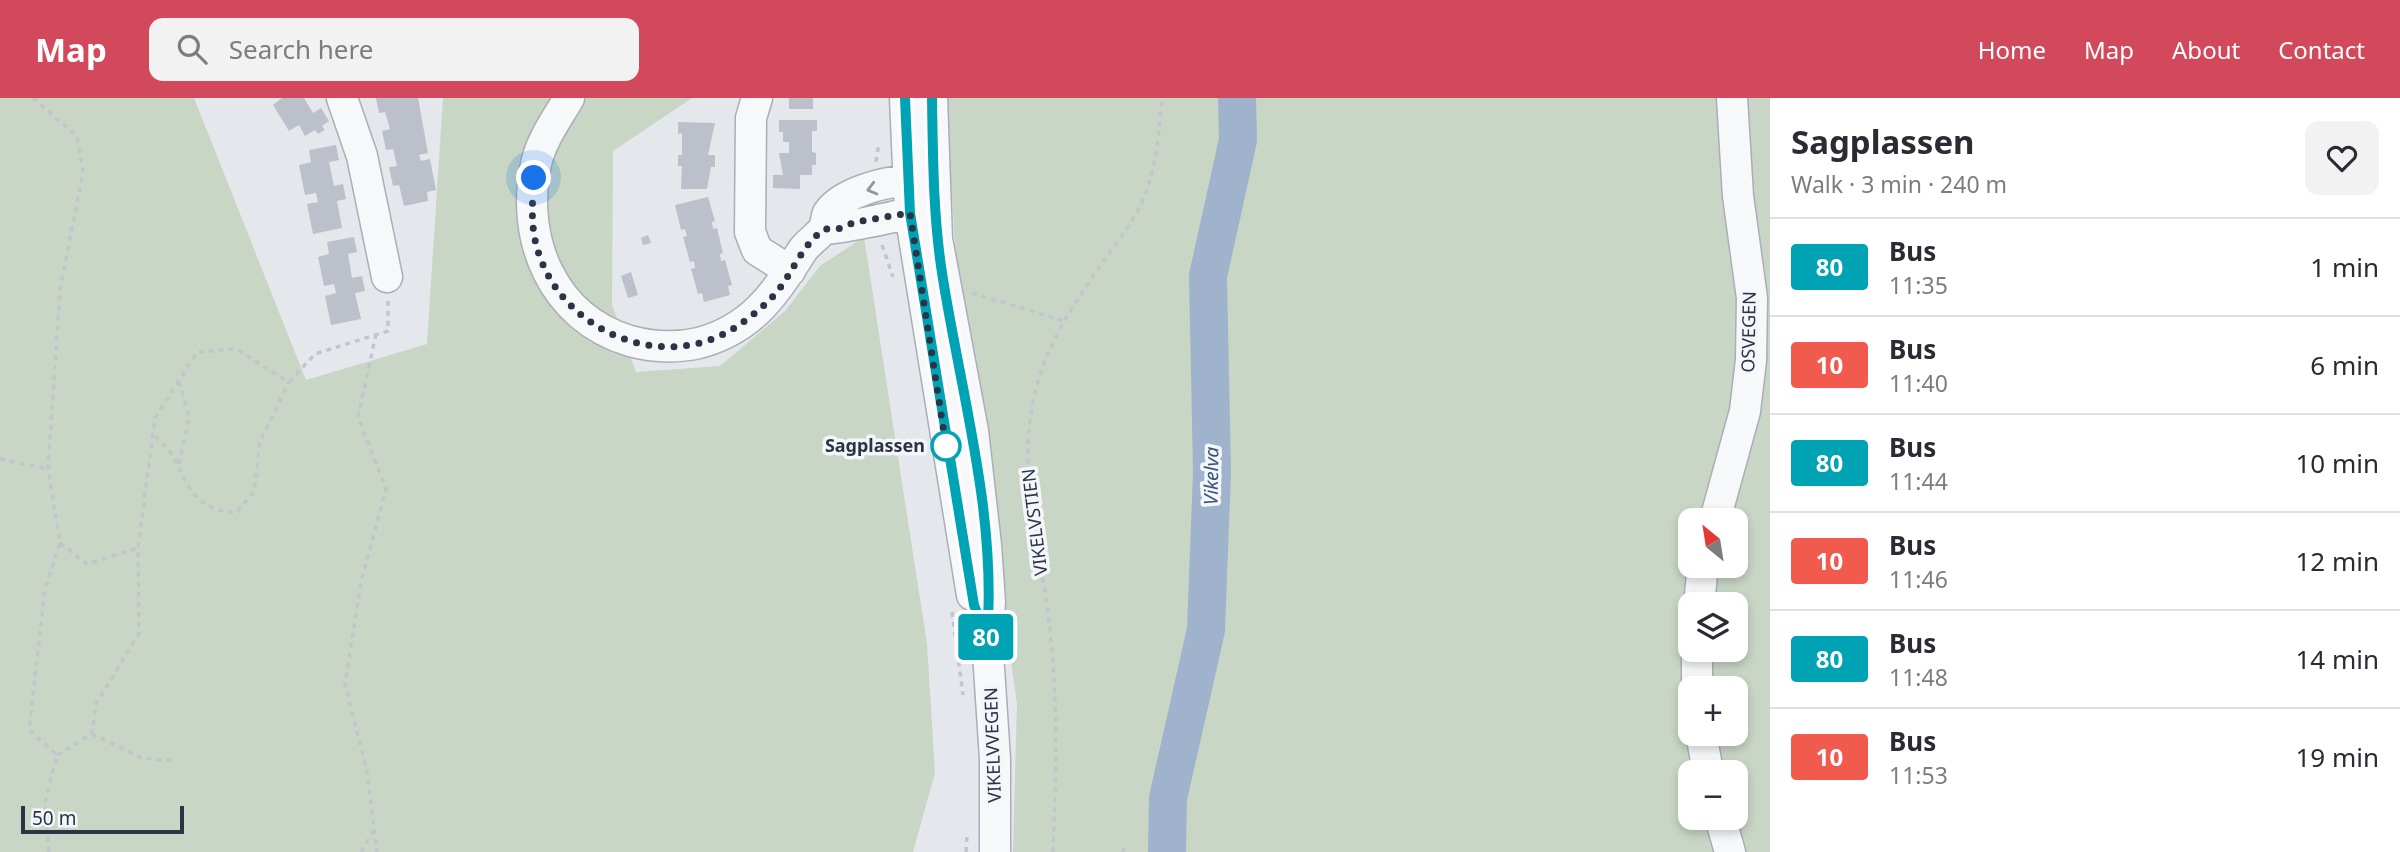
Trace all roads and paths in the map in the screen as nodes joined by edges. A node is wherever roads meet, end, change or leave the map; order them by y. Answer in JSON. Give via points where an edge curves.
{"nodes":[{"id":1,"x":33,"y":98,"type":"edge"},
{"id":2,"x":342,"y":98,"type":"edge"},
{"id":3,"x":569,"y":98,"type":"edge"},
{"id":4,"x":757,"y":98,"type":"edge"},
{"id":5,"x":905,"y":98,"type":"edge"},
{"id":6,"x":932,"y":98,"type":"edge"},
{"id":7,"x":1162,"y":98,"type":"edge"},
{"id":8,"x":1732,"y":98,"type":"edge"},
{"id":9,"x":907,"y":181,"type":"junction"},
{"id":10,"x":935,"y":193,"type":"junction"},
{"id":11,"x":910,"y":213,"type":"junction"},
{"id":12,"x":824,"y":229,"type":"junction"},
{"id":13,"x":790,"y":271,"type":"junction"},
{"id":14,"x":387,"y":276,"type":"joint"},
{"id":15,"x":943,"y":281,"type":"junction"},
{"id":16,"x":1064,"y":321,"type":"junction"},
{"id":17,"x":376,"y":334,"type":"junction"},
{"id":18,"x":289,"y":382,"type":"junction"},
{"id":19,"x":180,"y":383,"type":"junction"},
{"id":20,"x":155,"y":436,"type":"junction"},
{"id":21,"x":0,"y":459,"type":"edge"},
{"id":22,"x":178,"y":466,"type":"junction"},
{"id":23,"x":48,"y":468,"type":"junction"},
{"id":24,"x":1718,"y":508,"type":"edge"},
{"id":25,"x":60,"y":542,"type":"junction"},
{"id":26,"x":138,"y":548,"type":"junction"},
{"id":27,"x":987,"y":638,"type":"junction"},
{"id":28,"x":92,"y":734,"type":"junction"},
{"id":29,"x":57,"y":755,"type":"junction"},
{"id":30,"x":177,"y":761,"type":"dead end"},
{"id":31,"x":374,"y":829,"type":"junction"},
{"id":32,"x":1724,"y":830,"type":"edge"},
{"id":33,"x":1126,"y":845,"type":"dead end"},
{"id":34,"x":49,"y":852,"type":"edge"},
{"id":35,"x":361,"y":852,"type":"edge"},
{"id":36,"x":377,"y":852,"type":"edge"},
{"id":37,"x":995,"y":852,"type":"edge"},
{"id":38,"x":1053,"y":852,"type":"edge"},
{"id":39,"x":1122,"y":852,"type":"edge"},
{"id":40,"x":1730,"y":852,"type":"edge"}],
"edges":[{"from":1,"to":23,"type":"path","via":[[77,136],[83,172],[60,290]]},
{"from":2,"to":14,"type":"street","via":[[362,156]]},
{"from":3,"to":13,"type":"street","via":[[540,150],[532,209],[534,234],[551,281],[584,318],[609,334],[643,344],[698,343],[735,328],[757,312]]},
{"from":4,"to":13,"type":"street","via":[[750,128],[750,232],[757,250]]},
{"from":5,"to":9,"type":"street","name":"VIKELVVEGEN"},
{"from":6,"to":10,"type":"street","name":"VIKELVVEGEN"},
{"from":7,"to":16,"type":"path","name":"VIKELVSTIEN","via":[[1158,142],[1140,206]]},
{"from":8,"to":24,"type":"street","name":"OSVEGEN","via":[[1738,196],[1752,298],[1751,360],[1745,411]]},
{"from":9,"to":10,"type":"street"},
{"from":9,"to":11,"type":"street","name":"VIKELVVEGEN"},
{"from":9,"to":12,"type":"street","one_way":true,"via":[[849,197],[828,214]]},
{"from":10,"to":11,"type":"street"},
{"from":10,"to":15,"type":"street","name":"VIKELVVEGEN"},
{"from":11,"to":12,"type":"street"},
{"from":11,"to":27,"type":"street","name":"VIKELVVEGEN","via":[[974,605]]},
{"from":12,"to":13,"type":"street"},
{"from":14,"to":17,"type":"path","via":[[388,331]]},
{"from":15,"to":16,"type":"path"},
{"from":15,"to":27,"type":"street","name":"VIKELVVEGEN","via":[[981,489],[990,603]]},
{"from":16,"to":38,"type":"path","name":"VIKELVSTIEN","via":[[1036,388],[1027,465],[1054,683]]},
{"from":17,"to":18,"type":"path","via":[[315,354]]},
{"from":17,"to":31,"type":"path","via":[[358,417],[386,489],[361,582],[345,684],[367,772]]},
{"from":18,"to":19,"type":"path","via":[[236,349],[197,352]]},
{"from":18,"to":22,"type":"path","via":[[260,441],[254,492],[236,513],[216,511],[195,499]]},
{"from":19,"to":20,"type":"path","via":[[155,418]]},
{"from":19,"to":22,"type":"path","via":[[189,418]]},
{"from":20,"to":22,"type":"path","via":[[168,447]]},
{"from":20,"to":26,"type":"path"},
{"from":21,"to":23,"type":"path"},
{"from":23,"to":25,"type":"path"},
{"from":25,"to":26,"type":"path","via":[[87,564]]},
{"from":25,"to":29,"type":"path","via":[[45,589],[29,730]]},
{"from":26,"to":28,"type":"path","via":[[139,633],[96,704]]},
{"from":27,"to":37,"type":"street","name":"VIKELVVEGEN"},
{"from":28,"to":29,"type":"path"},
{"from":28,"to":30,"type":"path","via":[[142,758]]},
{"from":29,"to":34,"type":"path","via":[[46,802]]},
{"from":31,"to":35,"type":"path"},
{"from":31,"to":36,"type":"path"},
{"from":32,"to":40,"type":"street"},
{"from":33,"to":39,"type":"path"}]}
